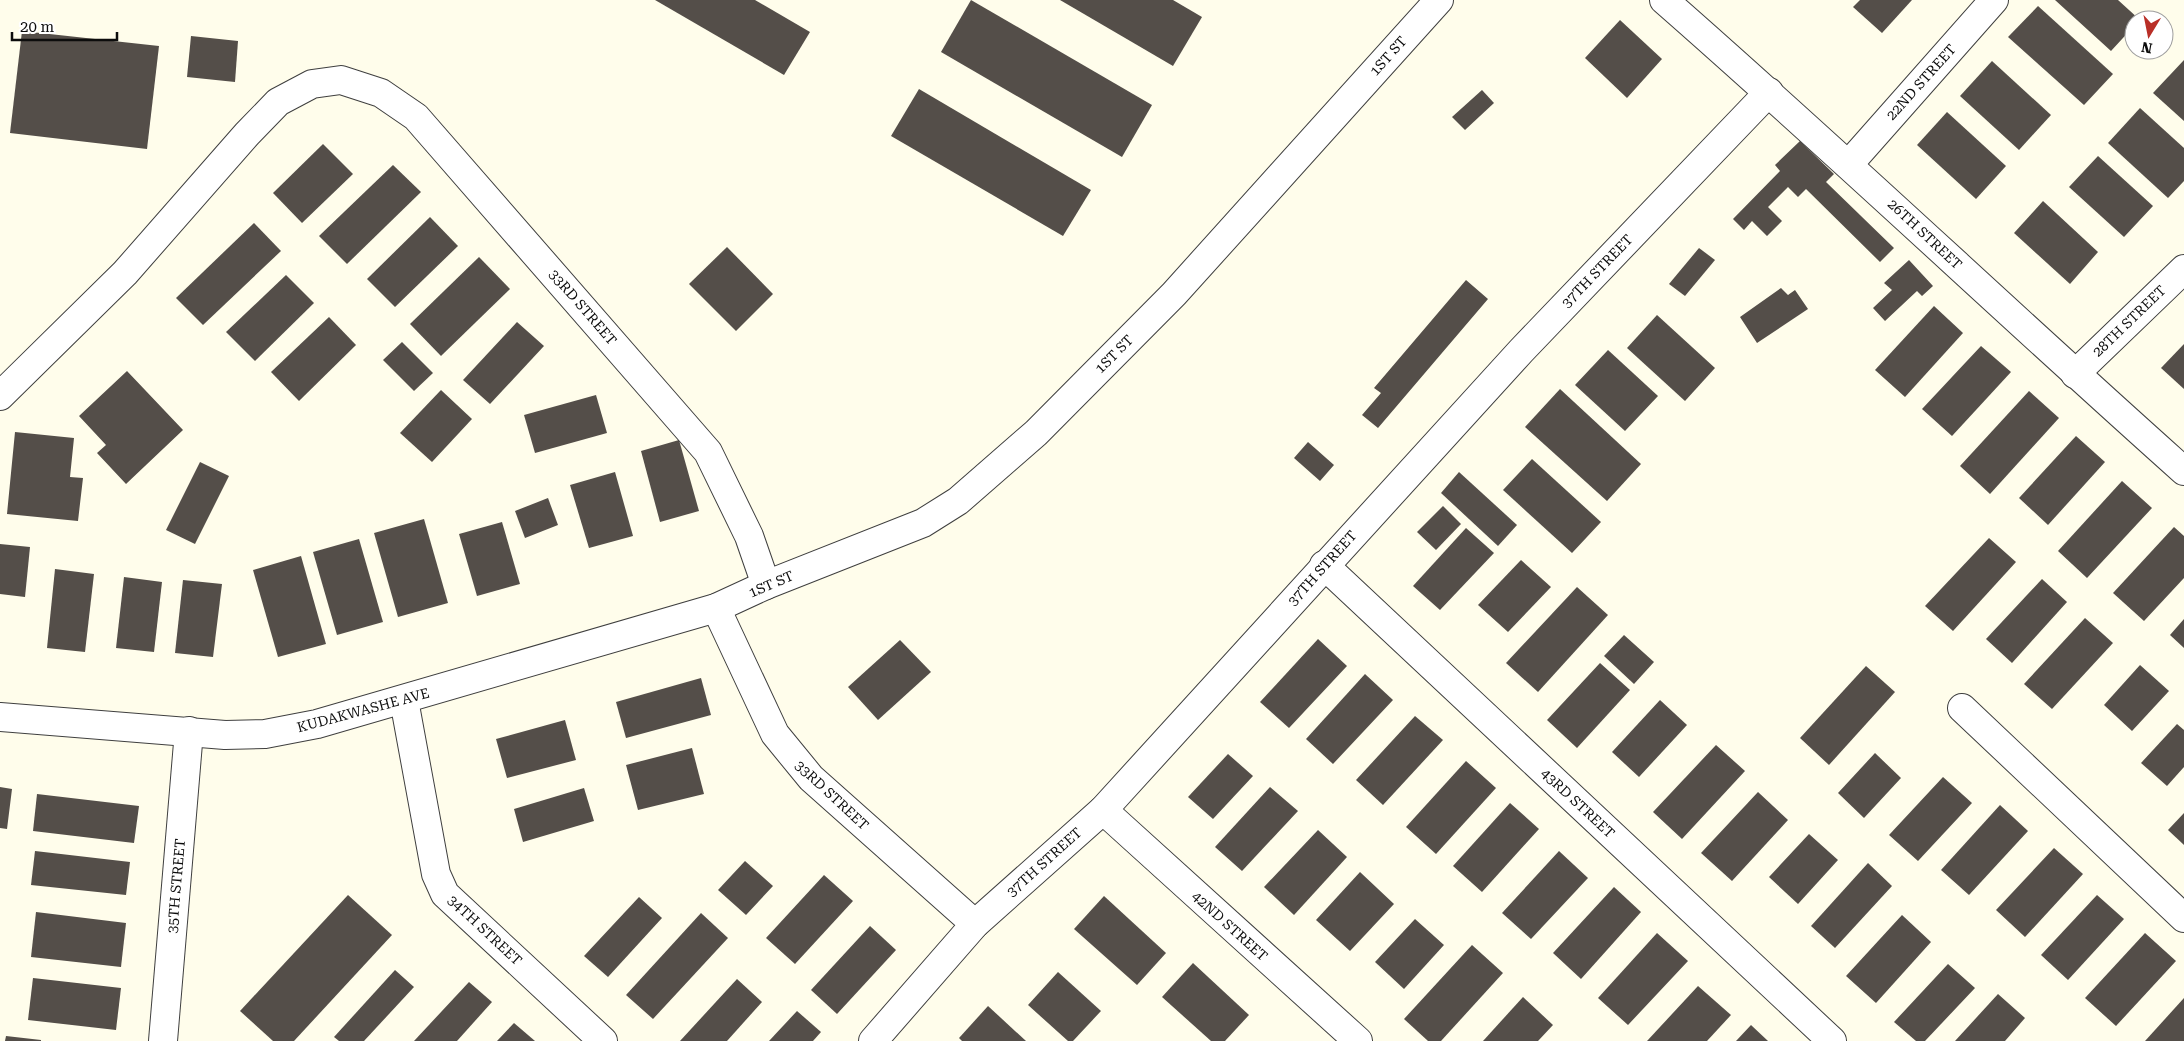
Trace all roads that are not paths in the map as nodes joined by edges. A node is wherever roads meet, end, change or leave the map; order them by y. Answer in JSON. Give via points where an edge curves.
{"nodes":[{"id":1,"x":1439,"y":0,"type":"edge"},
{"id":2,"x":1664,"y":0,"type":"edge"},
{"id":3,"x":1994,"y":0,"type":"edge"},
{"id":4,"x":1769,"y":92,"type":"junction"},
{"id":5,"x":1849,"y":164,"type":"junction"},
{"id":6,"x":2184,"y":269,"type":"edge"},
{"id":7,"x":2075,"y":374,"type":"junction"},
{"id":8,"x":0,"y":396,"type":"edge"},
{"id":9,"x":2184,"y":471,"type":"edge"},
{"id":10,"x":1324,"y":565,"type":"junction"},
{"id":11,"x":766,"y":585,"type":"junction"},
{"id":12,"x":716,"y":608,"type":"junction"},
{"id":13,"x":404,"y":700,"type":"junction"},
{"id":14,"x":1962,"y":708,"type":"dead end"},
{"id":15,"x":0,"y":717,"type":"edge"},
{"id":16,"x":189,"y":731,"type":"junction"},
{"id":17,"x":1103,"y":810,"type":"junction"},
{"id":18,"x":2184,"y":918,"type":"edge"},
{"id":19,"x":975,"y":924,"type":"junction"},
{"id":20,"x":1347,"y":1038,"type":"edge"},
{"id":21,"x":163,"y":1041,"type":"edge"},
{"id":22,"x":603,"y":1041,"type":"edge"},
{"id":23,"x":873,"y":1041,"type":"edge"},
{"id":24,"x":1832,"y":1041,"type":"edge"}],
"edges":[{"from":1,"to":11,"type":"street","name":"1ST ST","via":[[1174,294],[1029,439],[958,501],[923,523]]},
{"from":2,"to":4,"type":"street","name":"26TH STREET"},
{"from":3,"to":5,"type":"street","name":"22ND STREET"},
{"from":4,"to":5,"type":"street","name":"26TH STREET"},
{"from":4,"to":10,"type":"street","name":"37TH STREET","via":[[1521,351]]},
{"from":5,"to":7,"type":"street","name":"26TH STREET"},
{"from":6,"to":7,"type":"street","name":"28TH STREET"},
{"from":7,"to":9,"type":"street","name":"26TH STREET"},
{"from":8,"to":11,"type":"street","name":"33RD STREET","via":[[125,273],[278,102],[312,84],[341,80],[381,93],[416,117],[708,452],[749,536]]},
{"from":10,"to":17,"type":"street","name":"37TH STREET"},
{"from":10,"to":24,"type":"street","name":"43RD STREET"},
{"from":11,"to":12,"type":"street","name":"1ST ST"},
{"from":12,"to":13,"type":"street","name":"KUDAKWASHE AVE"},
{"from":12,"to":19,"type":"street","name":"33RD STREET","via":[[775,734],[788,752],[811,778]]},
{"from":13,"to":16,"type":"street","name":"KUDAKWASHE AVE","via":[[317,724],[265,734],[225,735]]},
{"from":13,"to":22,"type":"street","name":"34TH STREET","via":[[436,874],[446,894]]},
{"from":14,"to":18,"type":"street"},
{"from":15,"to":16,"type":"street","name":"KUDAKWASHE AVE"},
{"from":16,"to":21,"type":"street","name":"35TH STREET"},
{"from":17,"to":19,"type":"street","name":"37TH STREET"},
{"from":17,"to":20,"type":"street","name":"42ND STREET"},
{"from":19,"to":23,"type":"street","name":"37TH STREET"}]}
